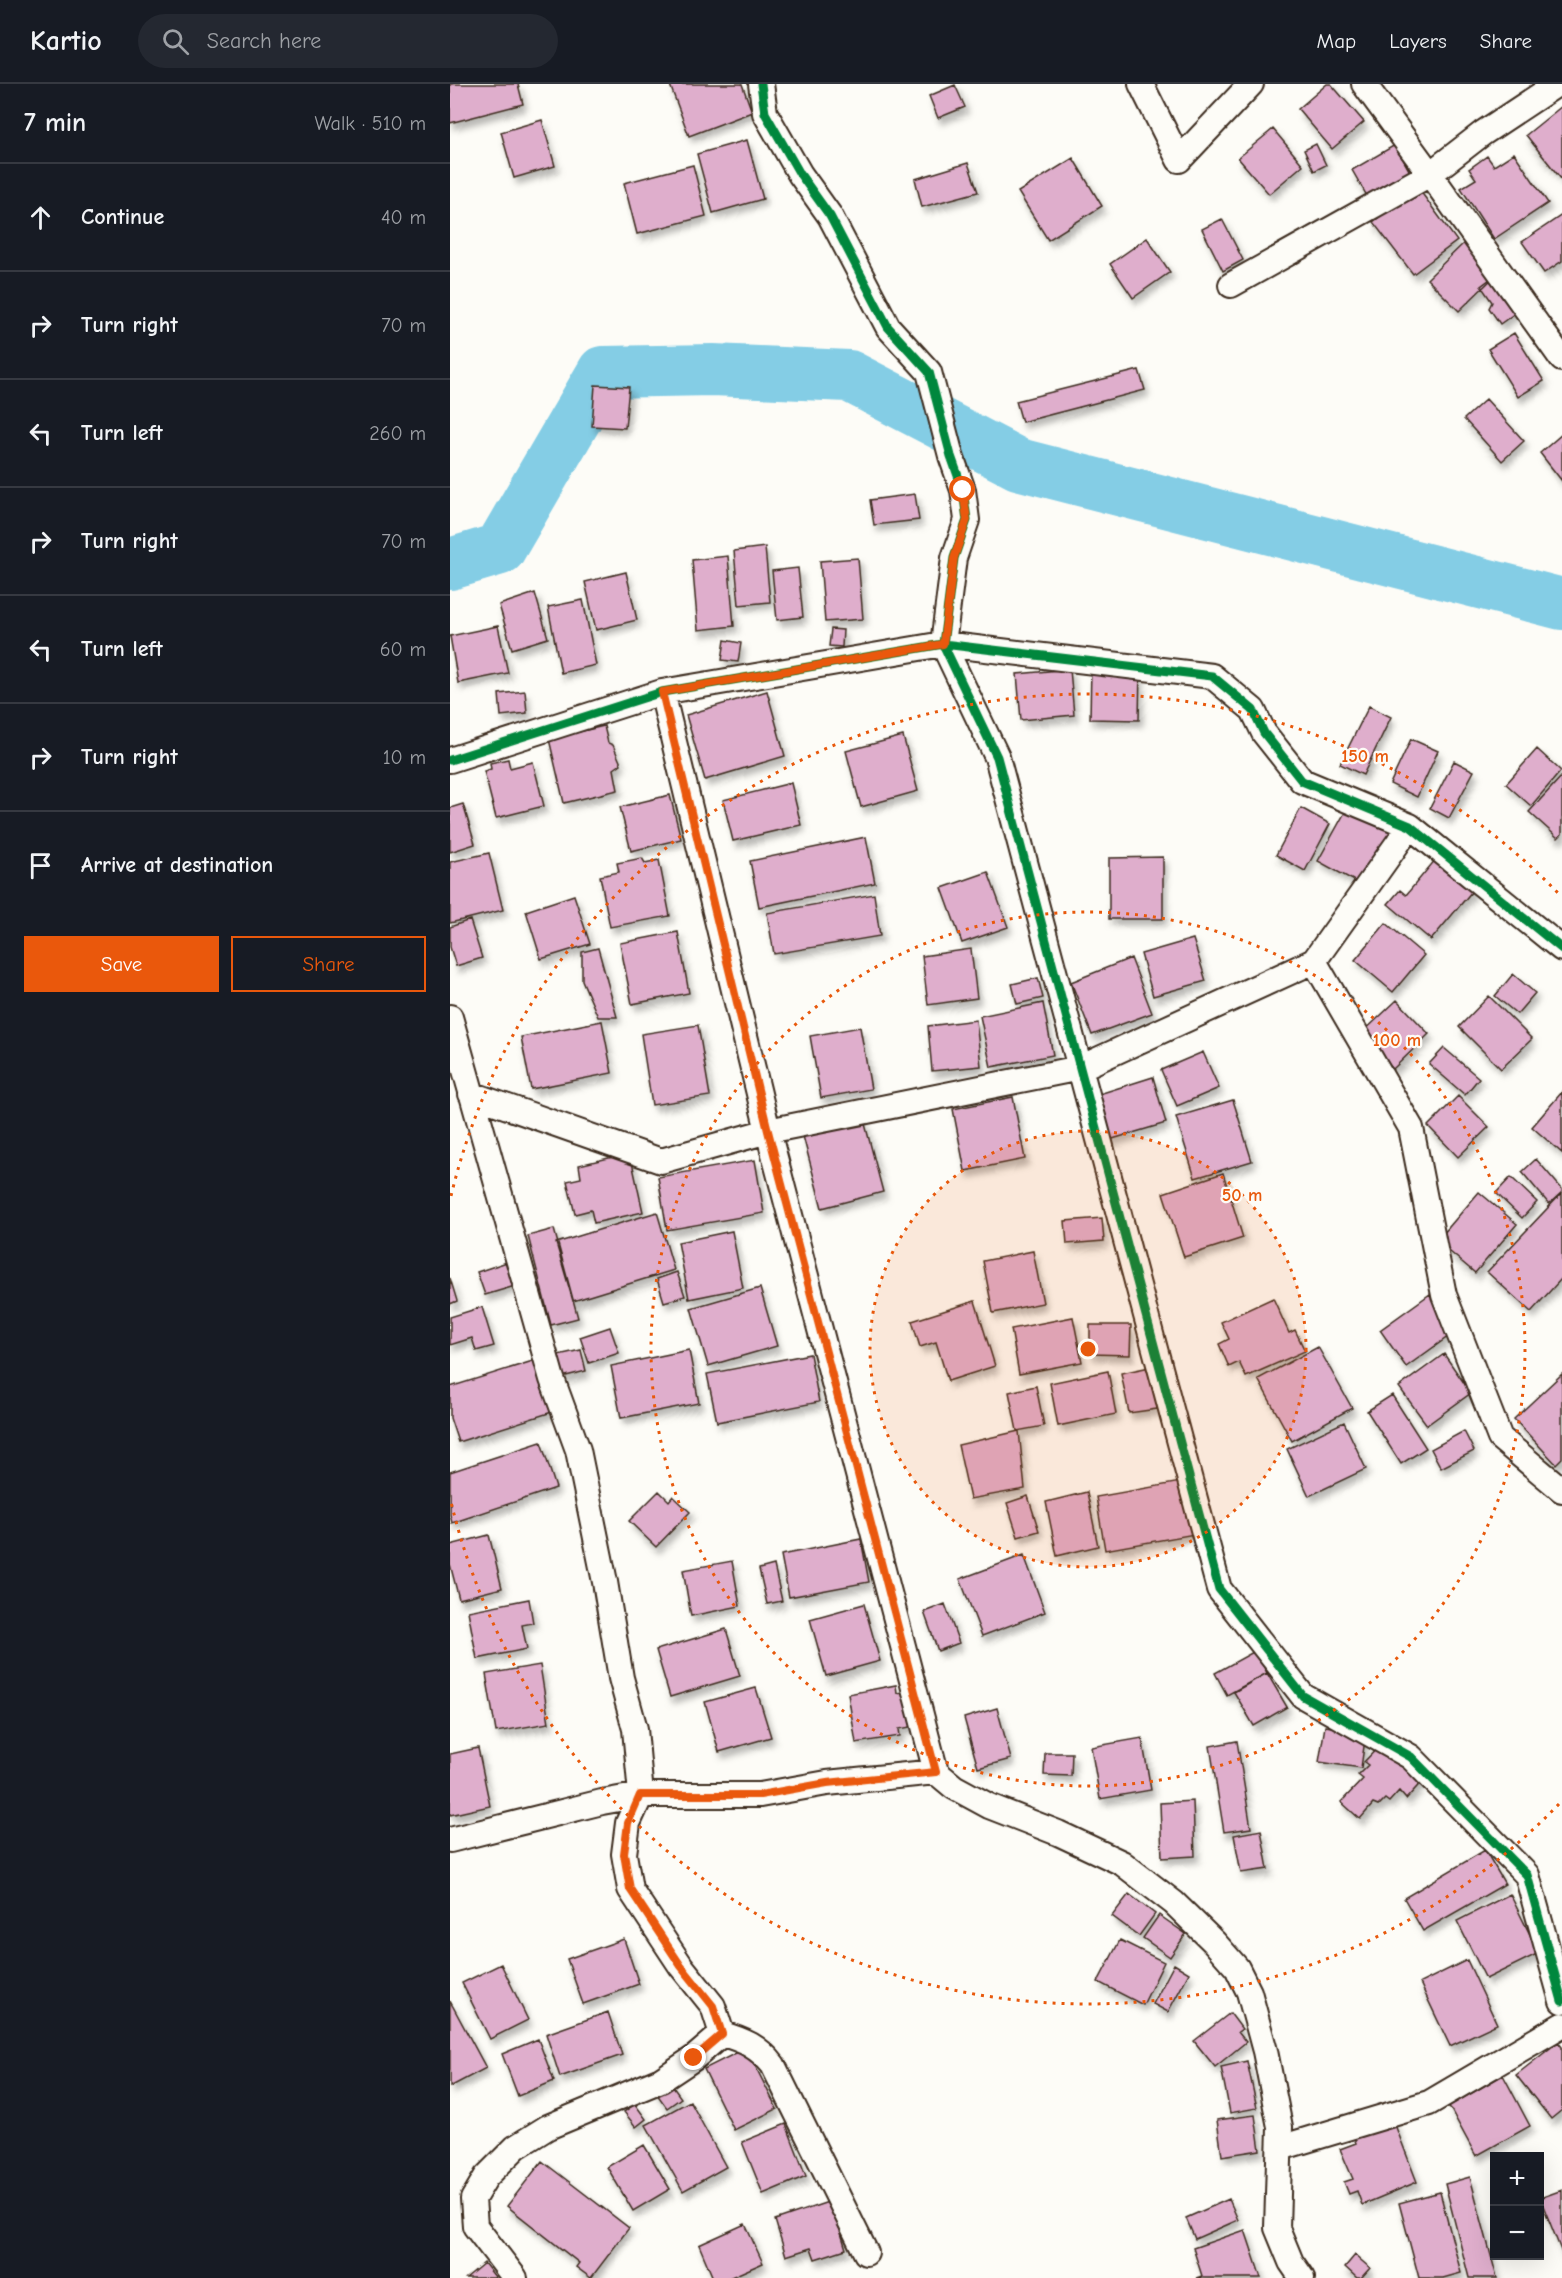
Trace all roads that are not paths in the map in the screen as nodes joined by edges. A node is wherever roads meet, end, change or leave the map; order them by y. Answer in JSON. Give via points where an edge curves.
{"nodes":[{"id":1,"x":761,"y":84,"type":"edge"},
{"id":2,"x":1140,"y":84,"type":"edge"},
{"id":3,"x":1251,"y":84,"type":"edge"},
{"id":4,"x":1364,"y":84,"type":"edge"},
{"id":5,"x":1557,"y":84,"type":"edge"},
{"id":6,"x":1430,"y":174,"type":"junction"},
{"id":7,"x":1231,"y":285,"type":"dead end"},
{"id":8,"x":1562,"y":359,"type":"edge"},
{"id":9,"x":943,"y":644,"type":"junction"},
{"id":10,"x":662,"y":692,"type":"junction"},
{"id":11,"x":450,"y":760,"type":"edge"},
{"id":12,"x":1410,"y":826,"type":"junction"},
{"id":13,"x":1562,"y":949,"type":"edge"},
{"id":14,"x":1314,"y":962,"type":"junction"},
{"id":15,"x":450,"y":1017,"type":"edge"},
{"id":16,"x":1080,"y":1068,"type":"junction"},
{"id":17,"x":471,"y":1094,"type":"junction"},
{"id":18,"x":768,"y":1131,"type":"junction"},
{"id":19,"x":1562,"y":1490,"type":"edge"},
{"id":20,"x":936,"y":1772,"type":"junction"},
{"id":21,"x":640,"y":1795,"type":"junction"},
{"id":22,"x":450,"y":1840,"type":"edge"},
{"id":23,"x":1562,"y":2001,"type":"edge"},
{"id":24,"x":1562,"y":2025,"type":"edge"},
{"id":25,"x":722,"y":2034,"type":"junction"},
{"id":26,"x":1280,"y":2148,"type":"junction"},
{"id":27,"x":867,"y":2253,"type":"dead end"},
{"id":28,"x":515,"y":2278,"type":"edge"},
{"id":29,"x":1302,"y":2278,"type":"edge"}],
"edges":[{"from":1,"to":9,"type":"street","via":[[765,112],[800,174],[830,216],[888,327],[929,372],[963,490],[967,520],[954,558]]},
{"from":2,"to":3,"type":"street","via":[[1179,160]]},
{"from":4,"to":6,"type":"street"},
{"from":5,"to":6,"type":"street"},
{"from":6,"to":7,"type":"street"},
{"from":6,"to":8,"type":"street"},
{"from":9,"to":10,"type":"street"},
{"from":9,"to":12,"type":"street","via":[[1212,676],[1253,710],[1264,733],[1302,781]]},
{"from":9,"to":16,"type":"street","via":[[997,757]]},
{"from":10,"to":11,"type":"street"},
{"from":10,"to":18,"type":"street"},
{"from":12,"to":13,"type":"street"},
{"from":12,"to":14,"type":"street"},
{"from":14,"to":16,"type":"street"},
{"from":14,"to":19,"type":"street","via":[[1411,1128],[1444,1295],[1500,1438]]},
{"from":15,"to":17,"type":"street"},
{"from":16,"to":18,"type":"street"},
{"from":16,"to":23,"type":"street","via":[[1219,1589],[1304,1696],[1411,1757],[1527,1875]]},
{"from":17,"to":18,"type":"street","via":[[661,1161]]},
{"from":17,"to":21,"type":"street","via":[[552,1379],[578,1450],[621,1678],[635,1729]]},
{"from":18,"to":20,"type":"street"},
{"from":20,"to":21,"type":"street","via":[[827,1783],[760,1795]]},
{"from":20,"to":26,"type":"street","via":[[990,1806],[1122,1863],[1174,1903],[1214,1942],[1237,1968],[1249,1992],[1265,2051],[1280,2127]]},
{"from":21,"to":22,"type":"street"},
{"from":21,"to":25,"type":"street","via":[[628,1823],[624,1854],[630,1889],[713,2006]]},
{"from":24,"to":26,"type":"street","via":[[1429,2103]]},
{"from":25,"to":27,"type":"street","via":[[745,2040],[762,2051],[773,2065]]},
{"from":25,"to":28,"type":"street","via":[[661,2080],[549,2127],[516,2147],[486,2177],[473,2199],[475,2226]]},
{"from":26,"to":29,"type":"street","via":[[1277,2228]]}]}
